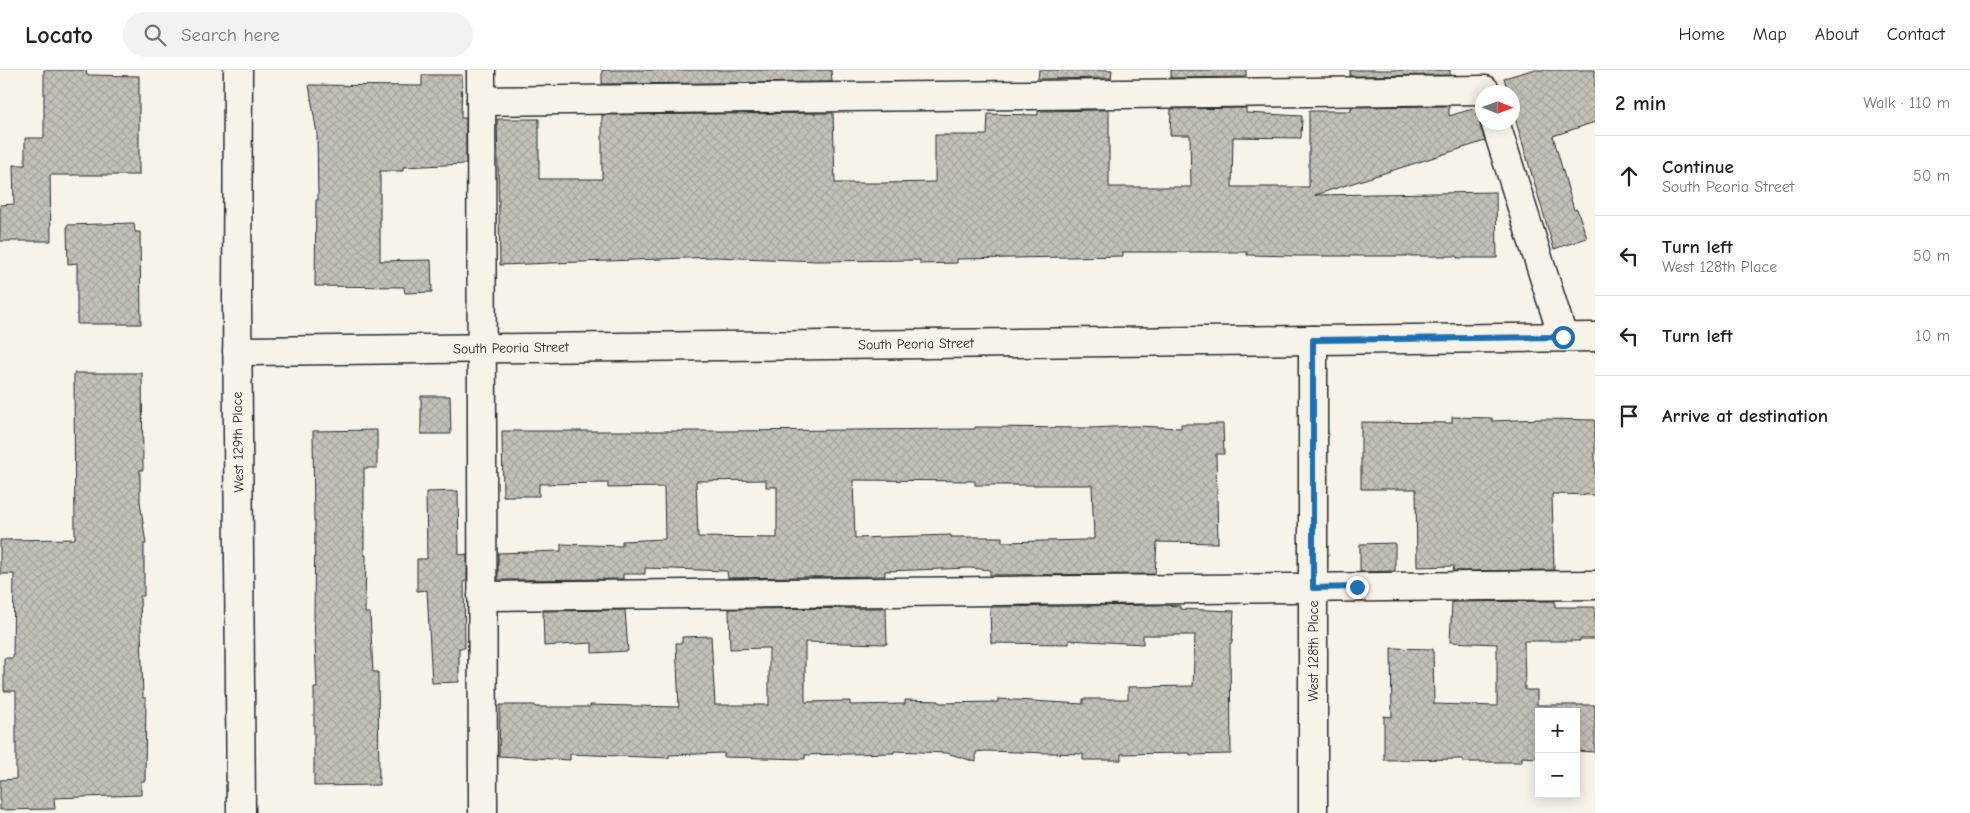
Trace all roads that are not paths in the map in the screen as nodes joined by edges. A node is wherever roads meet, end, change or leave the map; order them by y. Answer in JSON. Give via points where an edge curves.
{"nodes":[{"id":1,"x":238,"y":70,"type":"edge"},
{"id":2,"x":480,"y":70,"type":"edge"},
{"id":3,"x":1483,"y":84,"type":"edge"},
{"id":4,"x":481,"y":101,"type":"junction"},
{"id":5,"x":1498,"y":130,"type":"edge"},
{"id":6,"x":1563,"y":337,"type":"junction"},
{"id":7,"x":1595,"y":337,"type":"edge"},
{"id":8,"x":1313,"y":340,"type":"junction"},
{"id":9,"x":481,"y":349,"type":"junction"},
{"id":10,"x":237,"y":351,"type":"junction"},
{"id":11,"x":1595,"y":585,"type":"edge"},
{"id":12,"x":1313,"y":588,"type":"junction"},
{"id":13,"x":482,"y":596,"type":"junction"},
{"id":14,"x":241,"y":813,"type":"edge"},
{"id":15,"x":483,"y":813,"type":"edge"},
{"id":16,"x":1312,"y":813,"type":"edge"}],
"edges":[{"from":1,"to":10,"type":"street","name":"West 129th Place"},
{"from":2,"to":4,"type":"street"},
{"from":3,"to":4,"type":"street"},
{"from":4,"to":9,"type":"street"},
{"from":5,"to":6,"type":"street"},
{"from":6,"to":7,"type":"street","name":"South Peoria Street"},
{"from":6,"to":8,"type":"street","name":"South Peoria Street"},
{"from":8,"to":9,"type":"street","name":"South Peoria Street"},
{"from":8,"to":12,"type":"street","name":"West 128th Place"},
{"from":9,"to":10,"type":"street","name":"South Peoria Street"},
{"from":9,"to":13,"type":"street"},
{"from":10,"to":14,"type":"street","name":"West 129th Place"},
{"from":11,"to":12,"type":"street"},
{"from":12,"to":13,"type":"street"},
{"from":12,"to":16,"type":"street","name":"West 128th Place"},
{"from":13,"to":15,"type":"street"}]}
